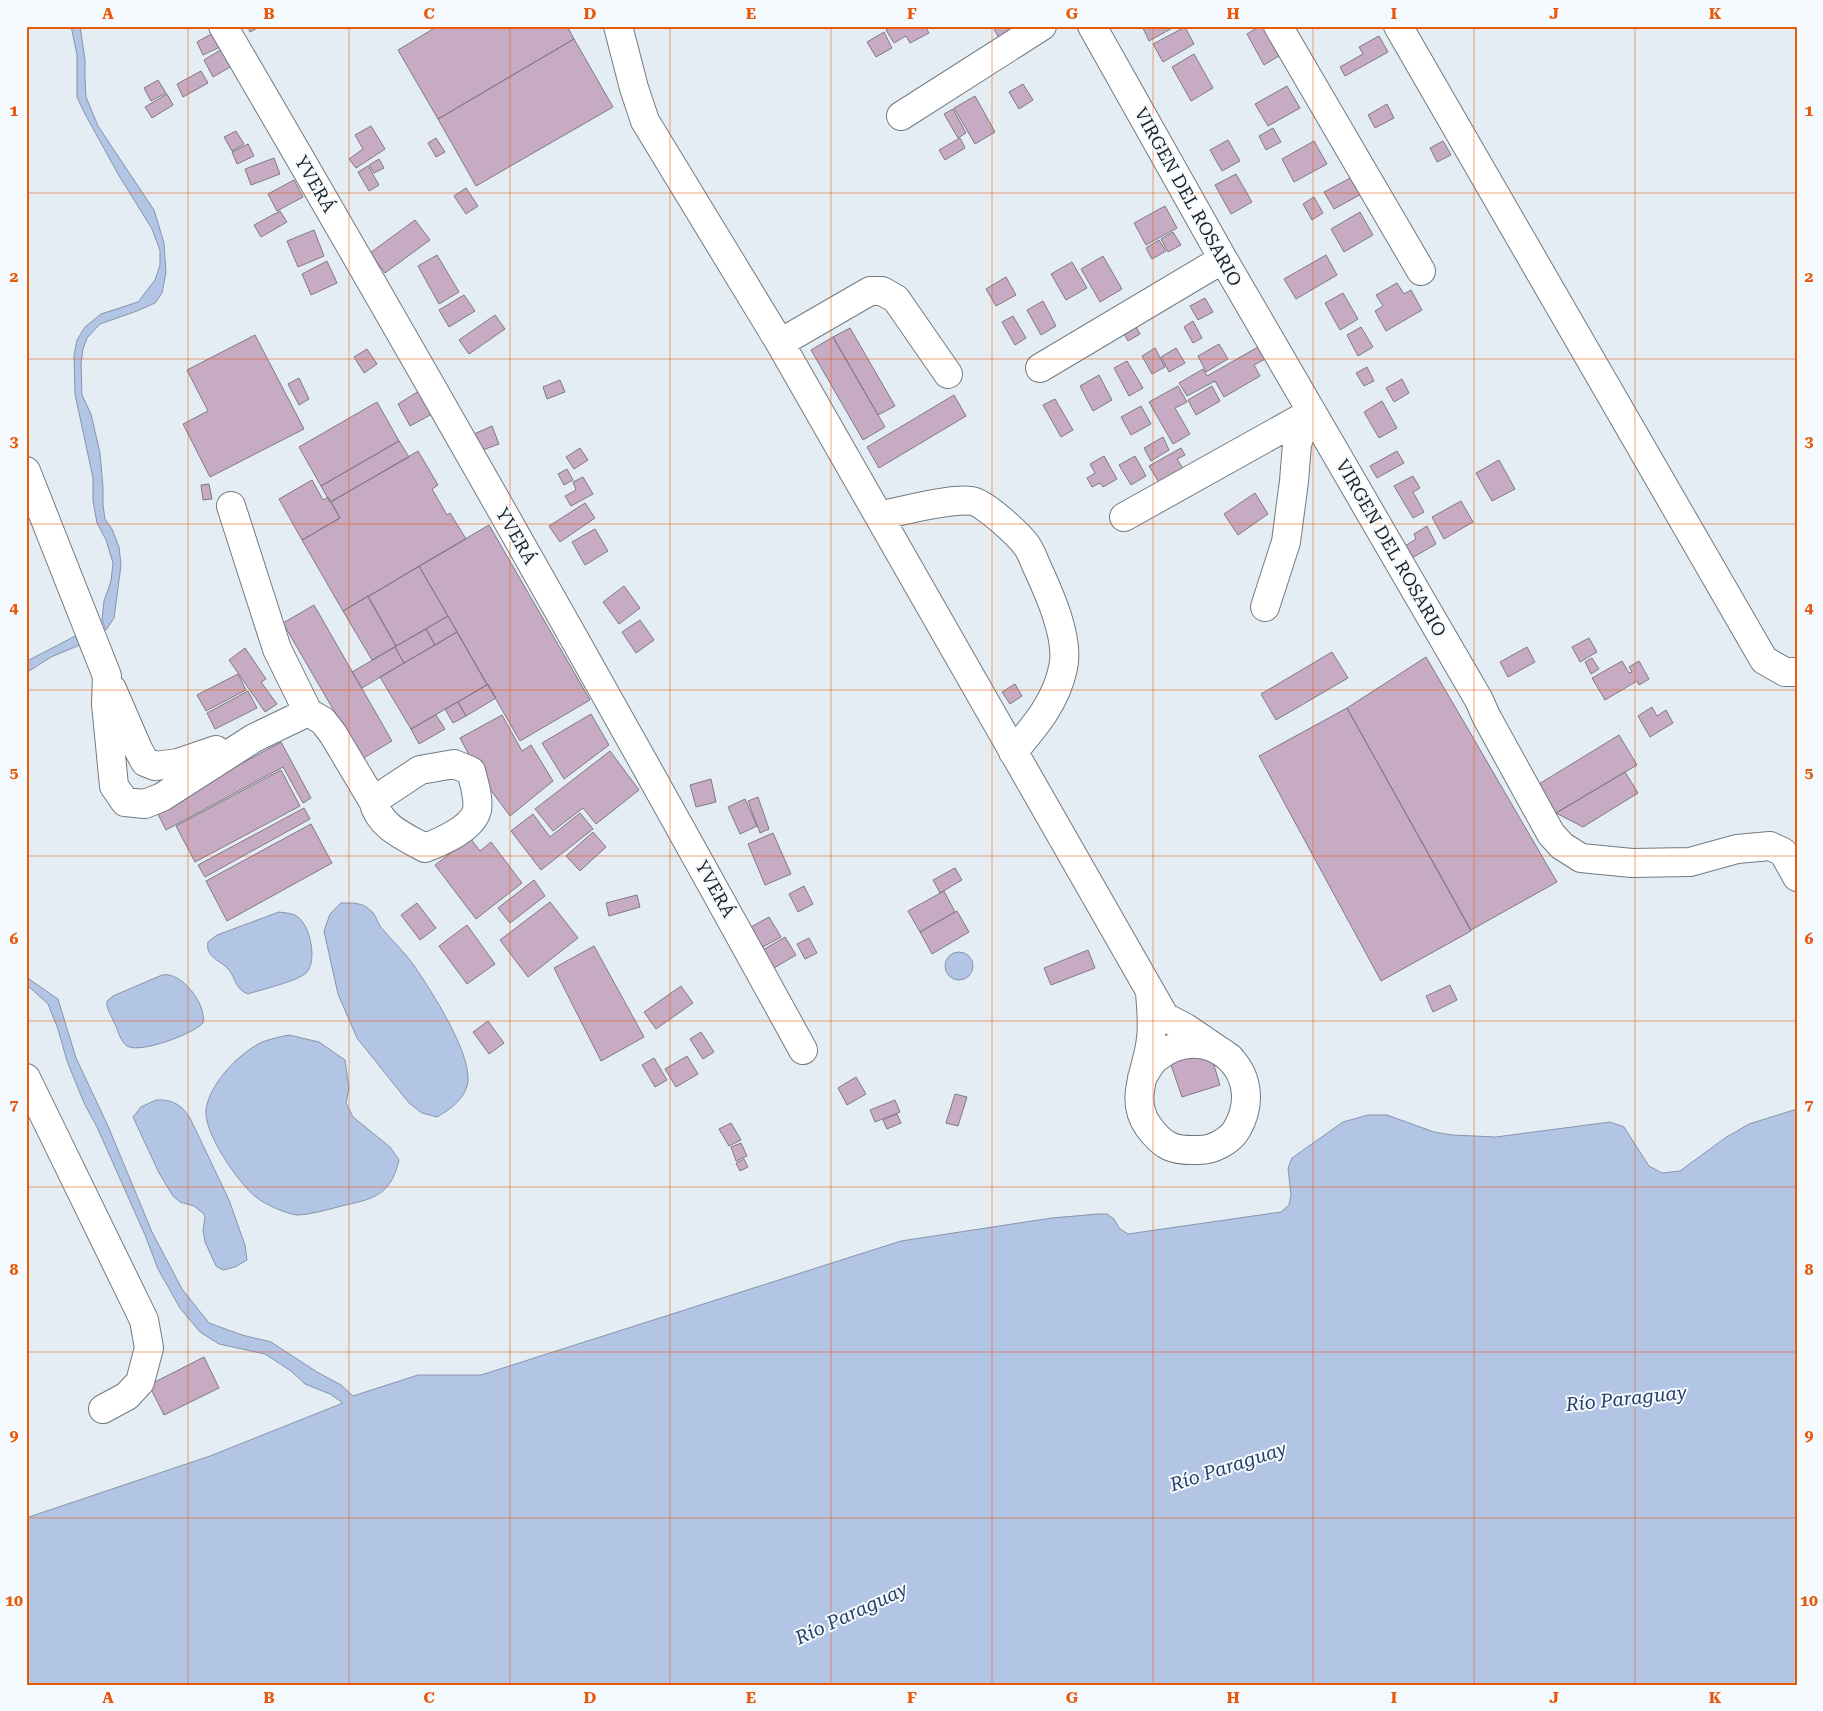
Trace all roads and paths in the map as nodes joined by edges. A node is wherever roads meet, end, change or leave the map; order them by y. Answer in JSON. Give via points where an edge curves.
{"nodes":[{"id":1,"x":223,"y":26,"type":"edge"},
{"id":2,"x":618,"y":26,"type":"edge"},
{"id":3,"x":1042,"y":26,"type":"edge"},
{"id":4,"x":1092,"y":26,"type":"edge"},
{"id":5,"x":1278,"y":26,"type":"edge"},
{"id":6,"x":1398,"y":26,"type":"edge"},
{"id":7,"x":901,"y":116,"type":"dead end"},
{"id":8,"x":1223,"y":259,"type":"junction"},
{"id":9,"x":1421,"y":271,"type":"dead end"},
{"id":10,"x":780,"y":343,"type":"junction"},
{"id":11,"x":1040,"y":368,"type":"dead end"},
{"id":12,"x":948,"y":374,"type":"dead end"},
{"id":13,"x":1310,"y":412,"type":"junction"},
{"id":14,"x":26,"y":471,"type":"edge"},
{"id":15,"x":231,"y":506,"type":"dead end"},
{"id":16,"x":878,"y":516,"type":"junction"},
{"id":17,"x":1124,"y":517,"type":"dead end"},
{"id":18,"x":1265,"y":607,"type":"dead end"},
{"id":19,"x":1797,"y":672,"type":"edge"},
{"id":20,"x":107,"y":676,"type":"junction"},
{"id":21,"x":308,"y":712,"type":"junction"},
{"id":22,"x":254,"y":738,"type":"junction"},
{"id":23,"x":1013,"y":752,"type":"junction"},
{"id":24,"x":373,"y":801,"type":"dead end"},
{"id":25,"x":1797,"y":876,"type":"edge"},
{"id":26,"x":1150,"y":991,"type":"junction"},
{"id":27,"x":802,"y":1050,"type":"dead end"},
{"id":28,"x":1230,"y":1058,"type":"junction"},
{"id":29,"x":26,"y":1078,"type":"edge"},
{"id":30,"x":1142,"y":1078,"type":"junction"},
{"id":31,"x":103,"y":1409,"type":"dead end"}],
"edges":[{"from":1,"to":27,"type":"street","name":"YVERÁ","via":[[673,812]]},
{"from":2,"to":10,"type":"street","via":[[645,121]]},
{"from":3,"to":7,"type":"street"},
{"from":4,"to":8,"type":"street","name":"VIRGEN DEL ROSARIO"},
{"from":5,"to":9,"type":"street"},
{"from":6,"to":19,"type":"street","via":[[1764,660],[1785,672]]},
{"from":8,"to":11,"type":"street"},
{"from":8,"to":13,"type":"street","name":"VIRGEN DEL ROSARIO"},
{"from":10,"to":12,"type":"street","via":[[870,291],[882,290],[896,299]]},
{"from":10,"to":16,"type":"street"},
{"from":13,"to":17,"type":"street"},
{"from":13,"to":18,"type":"street","via":[[1296,444],[1286,542]]},
{"from":13,"to":25,"type":"street","name":"VIRGEN DEL ROSARIO","via":[[1479,700],[1551,834],[1562,846],[1581,858],[1632,863],[1690,862],[1737,848],[1770,846],[1783,852]]},
{"from":14,"to":20,"type":"street"},
{"from":15,"to":21,"type":"street","via":[[277,649]]},
{"from":16,"to":23,"type":"street"},
{"from":16,"to":23,"type":"street","via":[[953,501],[973,501],[995,515],[1028,547],[1050,596],[1063,638],[1064,666],[1042,717]]},
{"from":20,"to":22,"type":"street","via":[[145,762],[155,766],[178,763]]},
{"from":20,"to":22,"type":"street","via":[[106,704],[114,786],[125,802],[145,804],[162,797]]},
{"from":21,"to":22,"type":"street"},
{"from":21,"to":24,"type":"street","via":[[323,721],[333,734]]},
{"from":23,"to":26,"type":"street"},
{"from":26,"to":28,"type":"street","via":[[1165,1017]]},
{"from":26,"to":30,"type":"street","via":[[1152,1040]]},
{"from":28,"to":30,"type":"street","via":[[1206,1045],[1176,1046],[1154,1060]]},
{"from":28,"to":30,"type":"street","via":[[1240,1070],[1247,1090],[1244,1116],[1226,1141],[1207,1150],[1179,1150],[1158,1140],[1142,1118],[1139,1103]]},
{"from":29,"to":31,"type":"street","via":[[144,1320],[149,1348],[140,1382],[126,1396]]}]}
